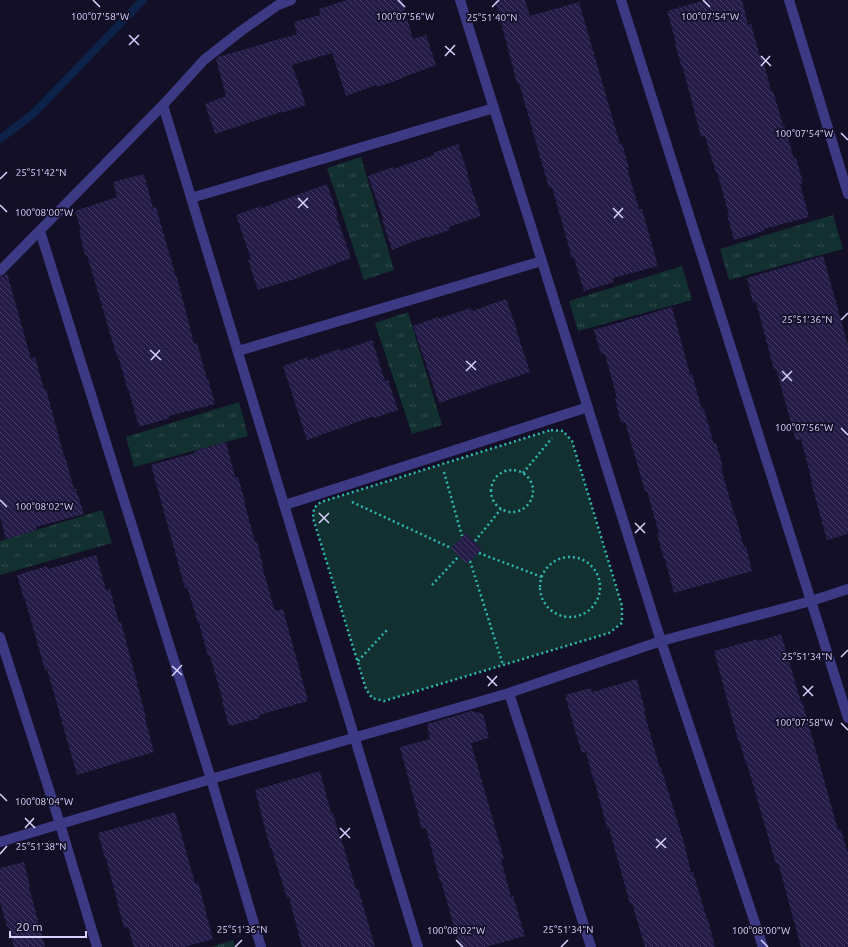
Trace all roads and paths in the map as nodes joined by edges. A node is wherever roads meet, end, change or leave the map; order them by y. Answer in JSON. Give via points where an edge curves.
{"nodes":[{"id":1,"x":291,"y":0,"type":"edge"},
{"id":2,"x":460,"y":0,"type":"edge"},
{"id":3,"x":621,"y":0,"type":"edge"},
{"id":4,"x":789,"y":0,"type":"edge"},
{"id":5,"x":163,"y":105,"type":"junction"},
{"id":6,"x":494,"y":108,"type":"junction"},
{"id":7,"x":848,"y":194,"type":"edge"},
{"id":8,"x":191,"y":198,"type":"junction"},
{"id":9,"x":40,"y":231,"type":"junction"},
{"id":10,"x":542,"y":261,"type":"junction"},
{"id":11,"x":0,"y":271,"type":"edge"},
{"id":12,"x":238,"y":351,"type":"junction"},
{"id":13,"x":588,"y":407,"type":"junction"},
{"id":14,"x":558,"y":431,"type":"junction"},
{"id":15,"x":442,"y":464,"type":"junction"},
{"id":16,"x":523,"y":473,"type":"junction"},
{"id":17,"x":339,"y":496,"type":"junction"},
{"id":18,"x":285,"y":505,"type":"junction"},
{"id":19,"x":501,"y":509,"type":"junction"},
{"id":20,"x":462,"y":536,"type":"dead end"},
{"id":21,"x":475,"y":541,"type":"dead end"},
{"id":22,"x":451,"y":548,"type":"dead end"},
{"id":23,"x":479,"y":553,"type":"dead end"},
{"id":24,"x":459,"y":556,"type":"dead end"},
{"id":25,"x":470,"y":561,"type":"dead end"},
{"id":26,"x":542,"y":577,"type":"junction"},
{"id":27,"x":432,"y":585,"type":"dead end"},
{"id":28,"x":848,"y":589,"type":"edge"},
{"id":29,"x":811,"y":601,"type":"junction"},
{"id":30,"x":386,"y":630,"type":"dead end"},
{"id":31,"x":0,"y":637,"type":"edge"},
{"id":32,"x":661,"y":641,"type":"junction"},
{"id":33,"x":357,"y":662,"type":"junction"},
{"id":34,"x":503,"y":665,"type":"junction"},
{"id":35,"x":509,"y":692,"type":"junction"},
{"id":36,"x":848,"y":718,"type":"edge"},
{"id":37,"x":355,"y":737,"type":"junction"},
{"id":38,"x":211,"y":779,"type":"junction"},
{"id":39,"x":60,"y":824,"type":"junction"},
{"id":40,"x":0,"y":842,"type":"edge"},
{"id":41,"x":96,"y":947,"type":"edge"},
{"id":42,"x":261,"y":947,"type":"edge"},
{"id":43,"x":418,"y":947,"type":"edge"},
{"id":44,"x":591,"y":947,"type":"edge"},
{"id":45,"x":763,"y":947,"type":"edge"}],
"edges":[{"from":1,"to":5,"type":"street","via":[[278,5],[204,60]]},
{"from":2,"to":6,"type":"street"},
{"from":3,"to":29,"type":"street"},
{"from":4,"to":7,"type":"street"},
{"from":5,"to":8,"type":"street"},
{"from":5,"to":9,"type":"street"},
{"from":6,"to":8,"type":"street"},
{"from":6,"to":10,"type":"street"},
{"from":8,"to":12,"type":"street"},
{"from":9,"to":11,"type":"street"},
{"from":9,"to":38,"type":"street"},
{"from":10,"to":12,"type":"street"},
{"from":10,"to":13,"type":"street"},
{"from":12,"to":18,"type":"street"},
{"from":13,"to":18,"type":"street"},
{"from":13,"to":32,"type":"street"},
{"from":14,"to":15,"type":"path","via":[[551,430]]},
{"from":14,"to":16,"type":"path"},
{"from":14,"to":34,"type":"path","via":[[563,431],[572,441],[622,606],[622,623],[609,633]]},
{"from":15,"to":17,"type":"path"},
{"from":15,"to":20,"type":"path"},
{"from":16,"to":19,"type":"path","via":[[506,471],[494,481],[491,496],[496,506]]},
{"from":16,"to":19,"type":"path","via":[[533,487],[531,501],[524,509],[516,512]]},
{"from":17,"to":22,"type":"path"},
{"from":17,"to":33,"type":"path","via":[[321,502],[314,508],[313,518]]},
{"from":18,"to":37,"type":"street"},
{"from":19,"to":21,"type":"path"},
{"from":23,"to":26,"type":"path"},
{"from":24,"to":27,"type":"path"},
{"from":25,"to":34,"type":"path"},
{"from":26,"to":26,"type":"path","via":[[542,597],[549,608],[559,615],[569,617],[583,614],[598,598],[598,577],[582,560],[561,559],[551,564]]},
{"from":28,"to":29,"type":"street"},
{"from":29,"to":32,"type":"street"},
{"from":29,"to":36,"type":"street"},
{"from":30,"to":33,"type":"path"},
{"from":31,"to":39,"type":"street"},
{"from":32,"to":35,"type":"street"},
{"from":32,"to":45,"type":"street"},
{"from":33,"to":34,"type":"path","via":[[366,689],[372,698],[384,701]]},
{"from":35,"to":37,"type":"street"},
{"from":35,"to":44,"type":"street"},
{"from":37,"to":38,"type":"street"},
{"from":37,"to":43,"type":"street"},
{"from":38,"to":39,"type":"street"},
{"from":38,"to":42,"type":"street"},
{"from":39,"to":40,"type":"street"},
{"from":39,"to":41,"type":"street"}]}
